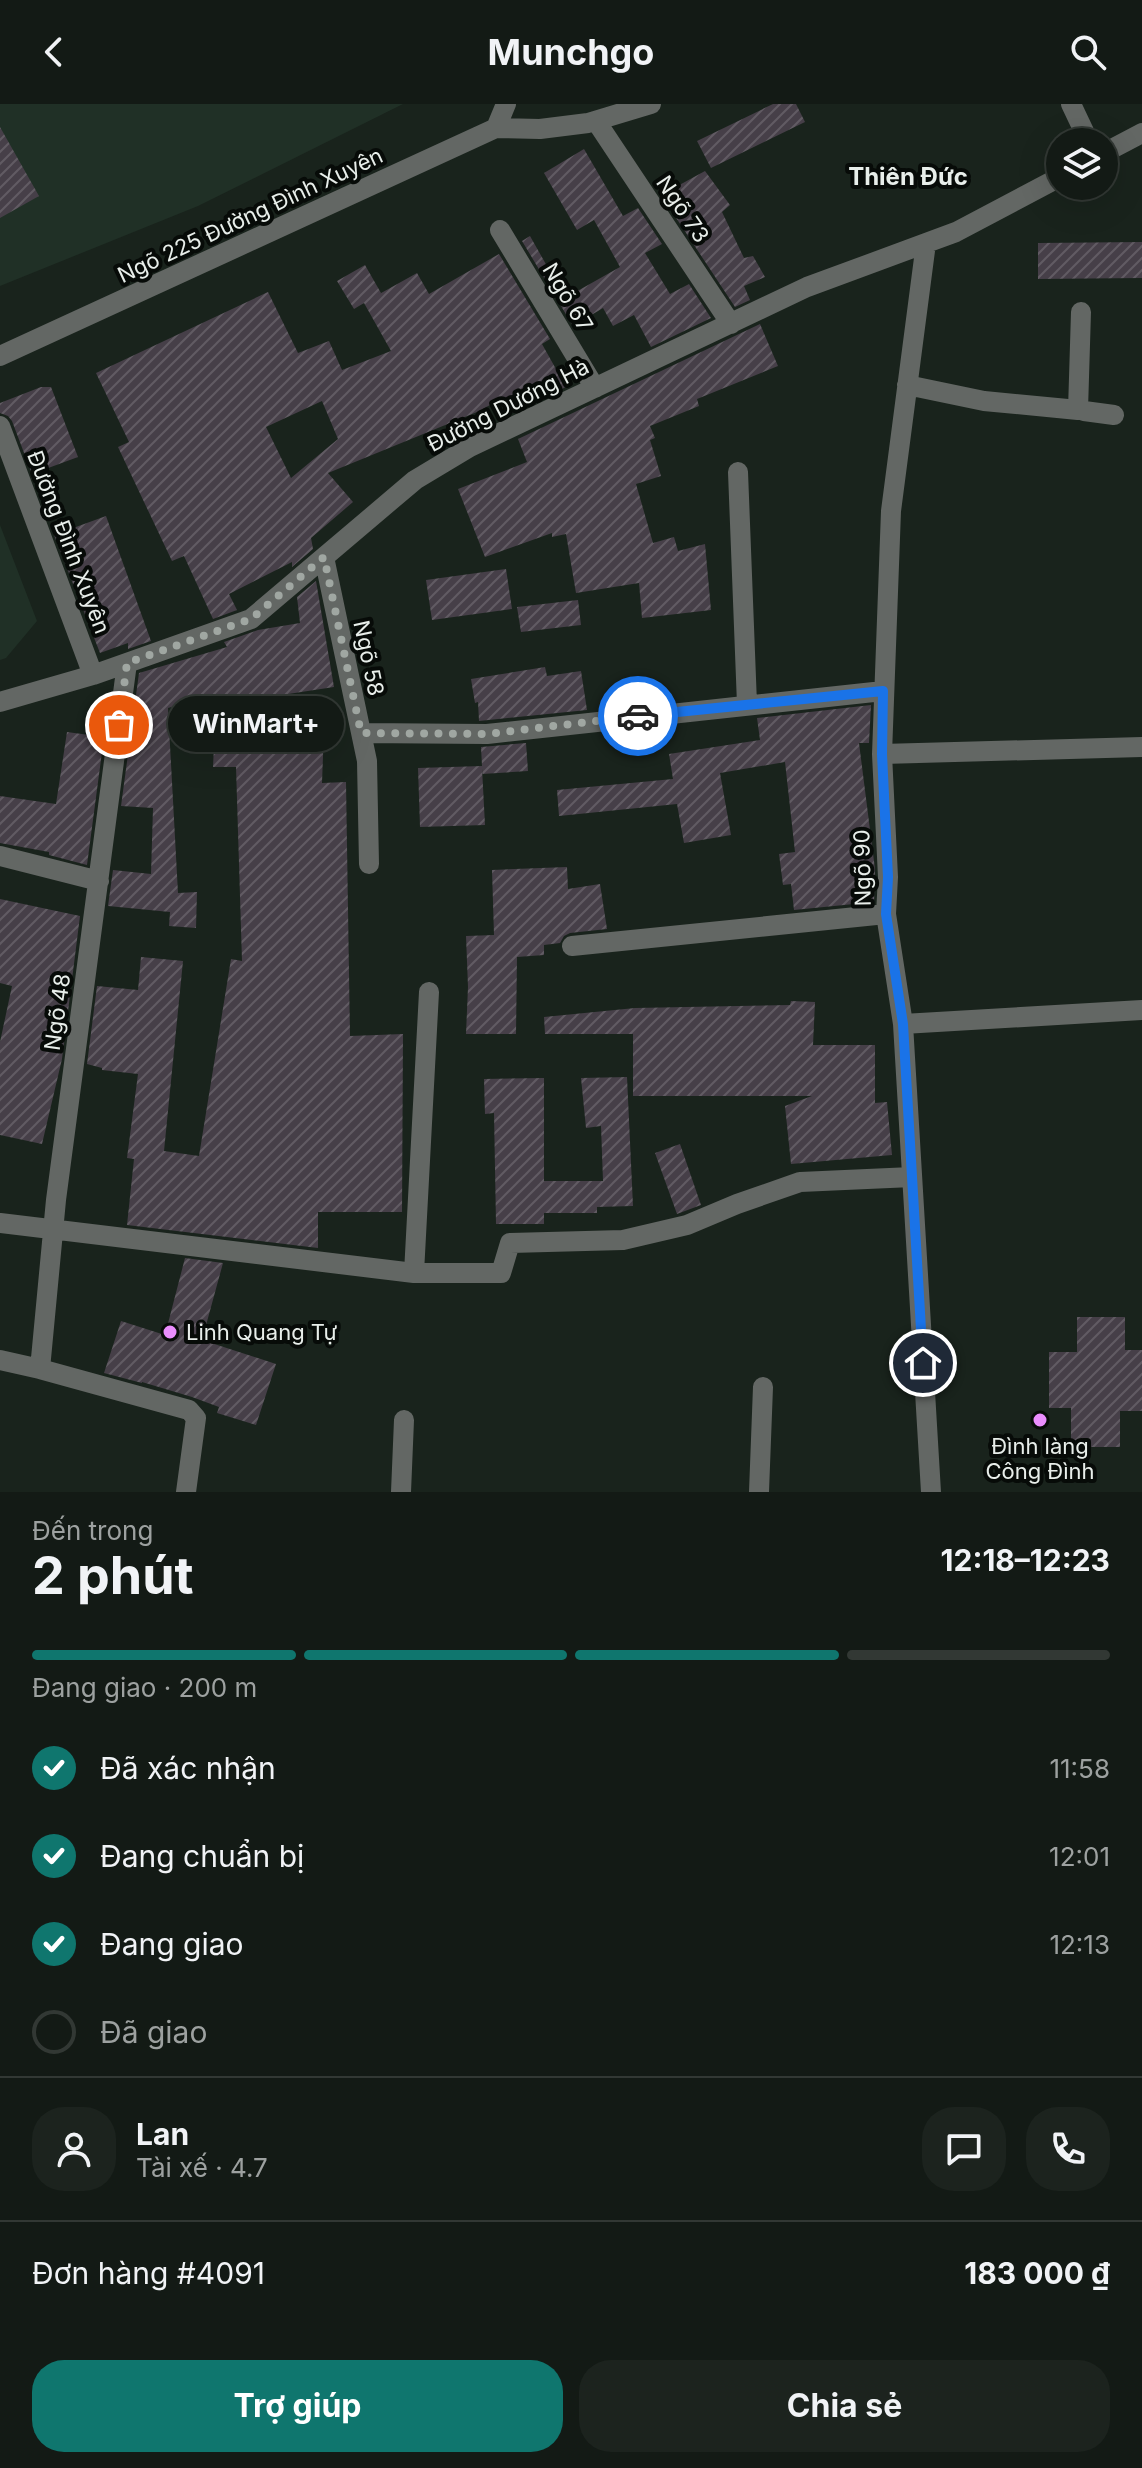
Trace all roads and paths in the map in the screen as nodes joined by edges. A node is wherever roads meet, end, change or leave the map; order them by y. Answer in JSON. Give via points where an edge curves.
{"nodes":[{"id":1,"x":506,"y":104,"type":"edge"},
{"id":2,"x":651,"y":104,"type":"edge"},
{"id":3,"x":1071,"y":104,"type":"edge"},
{"id":4,"x":596,"y":121,"type":"junction"},
{"id":5,"x":496,"y":128,"type":"junction"},
{"id":6,"x":1082,"y":128,"type":"edge"},
{"id":7,"x":1142,"y":133,"type":"edge"},
{"id":8,"x":1118,"y":146,"type":"edge"},
{"id":9,"x":1046,"y":184,"type":"edge"},
{"id":10,"x":500,"y":230,"type":"dead end"},
{"id":11,"x":926,"y":243,"type":"junction"},
{"id":12,"x":1081,"y":312,"type":"dead end"},
{"id":13,"x":731,"y":324,"type":"junction"},
{"id":14,"x":0,"y":356,"type":"edge"},
{"id":15,"x":907,"y":385,"type":"junction"},
{"id":16,"x":595,"y":388,"type":"junction"},
{"id":17,"x":1084,"y":411,"type":"dead end"},
{"id":18,"x":1114,"y":415,"type":"dead end"},
{"id":19,"x":0,"y":426,"type":"edge"},
{"id":20,"x":738,"y":472,"type":"dead end"},
{"id":21,"x":324,"y":557,"type":"junction"},
{"id":22,"x":127,"y":663,"type":"junction"},
{"id":23,"x":93,"y":675,"type":"junction"},
{"id":24,"x":883,"y":691,"type":"junction"},
{"id":25,"x":0,"y":702,"type":"edge"},
{"id":26,"x":747,"y":704,"type":"junction"},
{"id":27,"x":361,"y":733,"type":"junction"},
{"id":28,"x":1142,"y":747,"type":"edge"},
{"id":29,"x":882,"y":754,"type":"junction"},
{"id":30,"x":0,"y":856,"type":"edge"},
{"id":31,"x":369,"y":864,"type":"dead end"},
{"id":32,"x":99,"y":881,"type":"junction"},
{"id":33,"x":886,"y":914,"type":"junction"},
{"id":34,"x":572,"y":946,"type":"dead end"},
{"id":35,"x":429,"y":992,"type":"dead end"},
{"id":36,"x":1142,"y":1010,"type":"edge"},
{"id":37,"x":903,"y":1024,"type":"junction"},
{"id":38,"x":912,"y":1177,"type":"junction"},
{"id":39,"x":0,"y":1223,"type":"edge"},
{"id":40,"x":55,"y":1229,"type":"junction"},
{"id":41,"x":414,"y":1273,"type":"junction"},
{"id":42,"x":0,"y":1360,"type":"edge"},
{"id":43,"x":40,"y":1369,"type":"junction"},
{"id":44,"x":763,"y":1387,"type":"dead end"},
{"id":45,"x":404,"y":1420,"type":"dead end"},
{"id":46,"x":186,"y":1492,"type":"edge"},
{"id":47,"x":401,"y":1492,"type":"edge"},
{"id":48,"x":759,"y":1492,"type":"edge"},
{"id":49,"x":931,"y":1492,"type":"edge"}],
"edges":[{"from":1,"to":5,"type":"street"},
{"from":2,"to":4,"type":"street"},
{"from":3,"to":6,"type":"street"},
{"from":4,"to":5,"type":"street","via":[[540,129]]},
{"from":4,"to":13,"type":"street","name":"Ngõ 73"},
{"from":5,"to":14,"type":"street","name":"Ngõ 225 Đường Đình Xuyên"},
{"from":7,"to":8,"type":"street"},
{"from":9,"to":11,"type":"street","name":"Đường Dương Hà"},
{"from":10,"to":16,"type":"street","name":"Ngõ 67"},
{"from":11,"to":13,"type":"street","name":"Đường Dương Hà","via":[[807,287]]},
{"from":11,"to":15,"type":"street","name":"Ngõ 90"},
{"from":12,"to":15,"type":"street","via":[[1078,410],[984,401]]},
{"from":13,"to":16,"type":"street","name":"Đường Dương Hà"},
{"from":15,"to":24,"type":"street","name":"Ngõ 90","via":[[891,511]]},
{"from":16,"to":21,"type":"street","name":"Đường Dương Hà","via":[[470,447],[415,480]]},
{"from":17,"to":18,"type":"street"},
{"from":19,"to":23,"type":"street","name":"Đường Đình Xuyên"},
{"from":20,"to":26,"type":"street"},
{"from":21,"to":22,"type":"street","name":"Đường Dương Hà","via":[[251,619]]},
{"from":21,"to":27,"type":"street","name":"Ngõ 58"},
{"from":22,"to":23,"type":"street","name":"Đường Dương Hà"},
{"from":22,"to":32,"type":"street","name":"Ngõ 48"},
{"from":23,"to":25,"type":"street","name":"Đường Dương Hà"},
{"from":24,"to":26,"type":"street"},
{"from":24,"to":29,"type":"street","name":"Ngõ 90"},
{"from":26,"to":27,"type":"street","via":[[487,734]]},
{"from":27,"to":31,"type":"street","name":"Ngõ 58","via":[[367,761]]},
{"from":28,"to":29,"type":"street"},
{"from":29,"to":33,"type":"street","name":"Ngõ 90"},
{"from":30,"to":32,"type":"street"},
{"from":32,"to":40,"type":"street","name":"Ngõ 48"},
{"from":33,"to":34,"type":"street"},
{"from":33,"to":37,"type":"street","name":"Ngõ 90"},
{"from":35,"to":41,"type":"street"},
{"from":36,"to":37,"type":"street"},
{"from":37,"to":38,"type":"street","name":"Ngõ 90"},
{"from":38,"to":41,"type":"street","via":[[800,1182],[687,1225],[623,1240],[510,1243],[501,1273]]},
{"from":38,"to":49,"type":"street","name":"Ngõ 90"},
{"from":39,"to":40,"type":"street"},
{"from":40,"to":41,"type":"street"},
{"from":40,"to":43,"type":"street","name":"Ngõ 48"},
{"from":42,"to":43,"type":"street"},
{"from":43,"to":46,"type":"street","via":[[189,1410],[196,1418]]},
{"from":44,"to":48,"type":"street"},
{"from":45,"to":47,"type":"street"}]}
